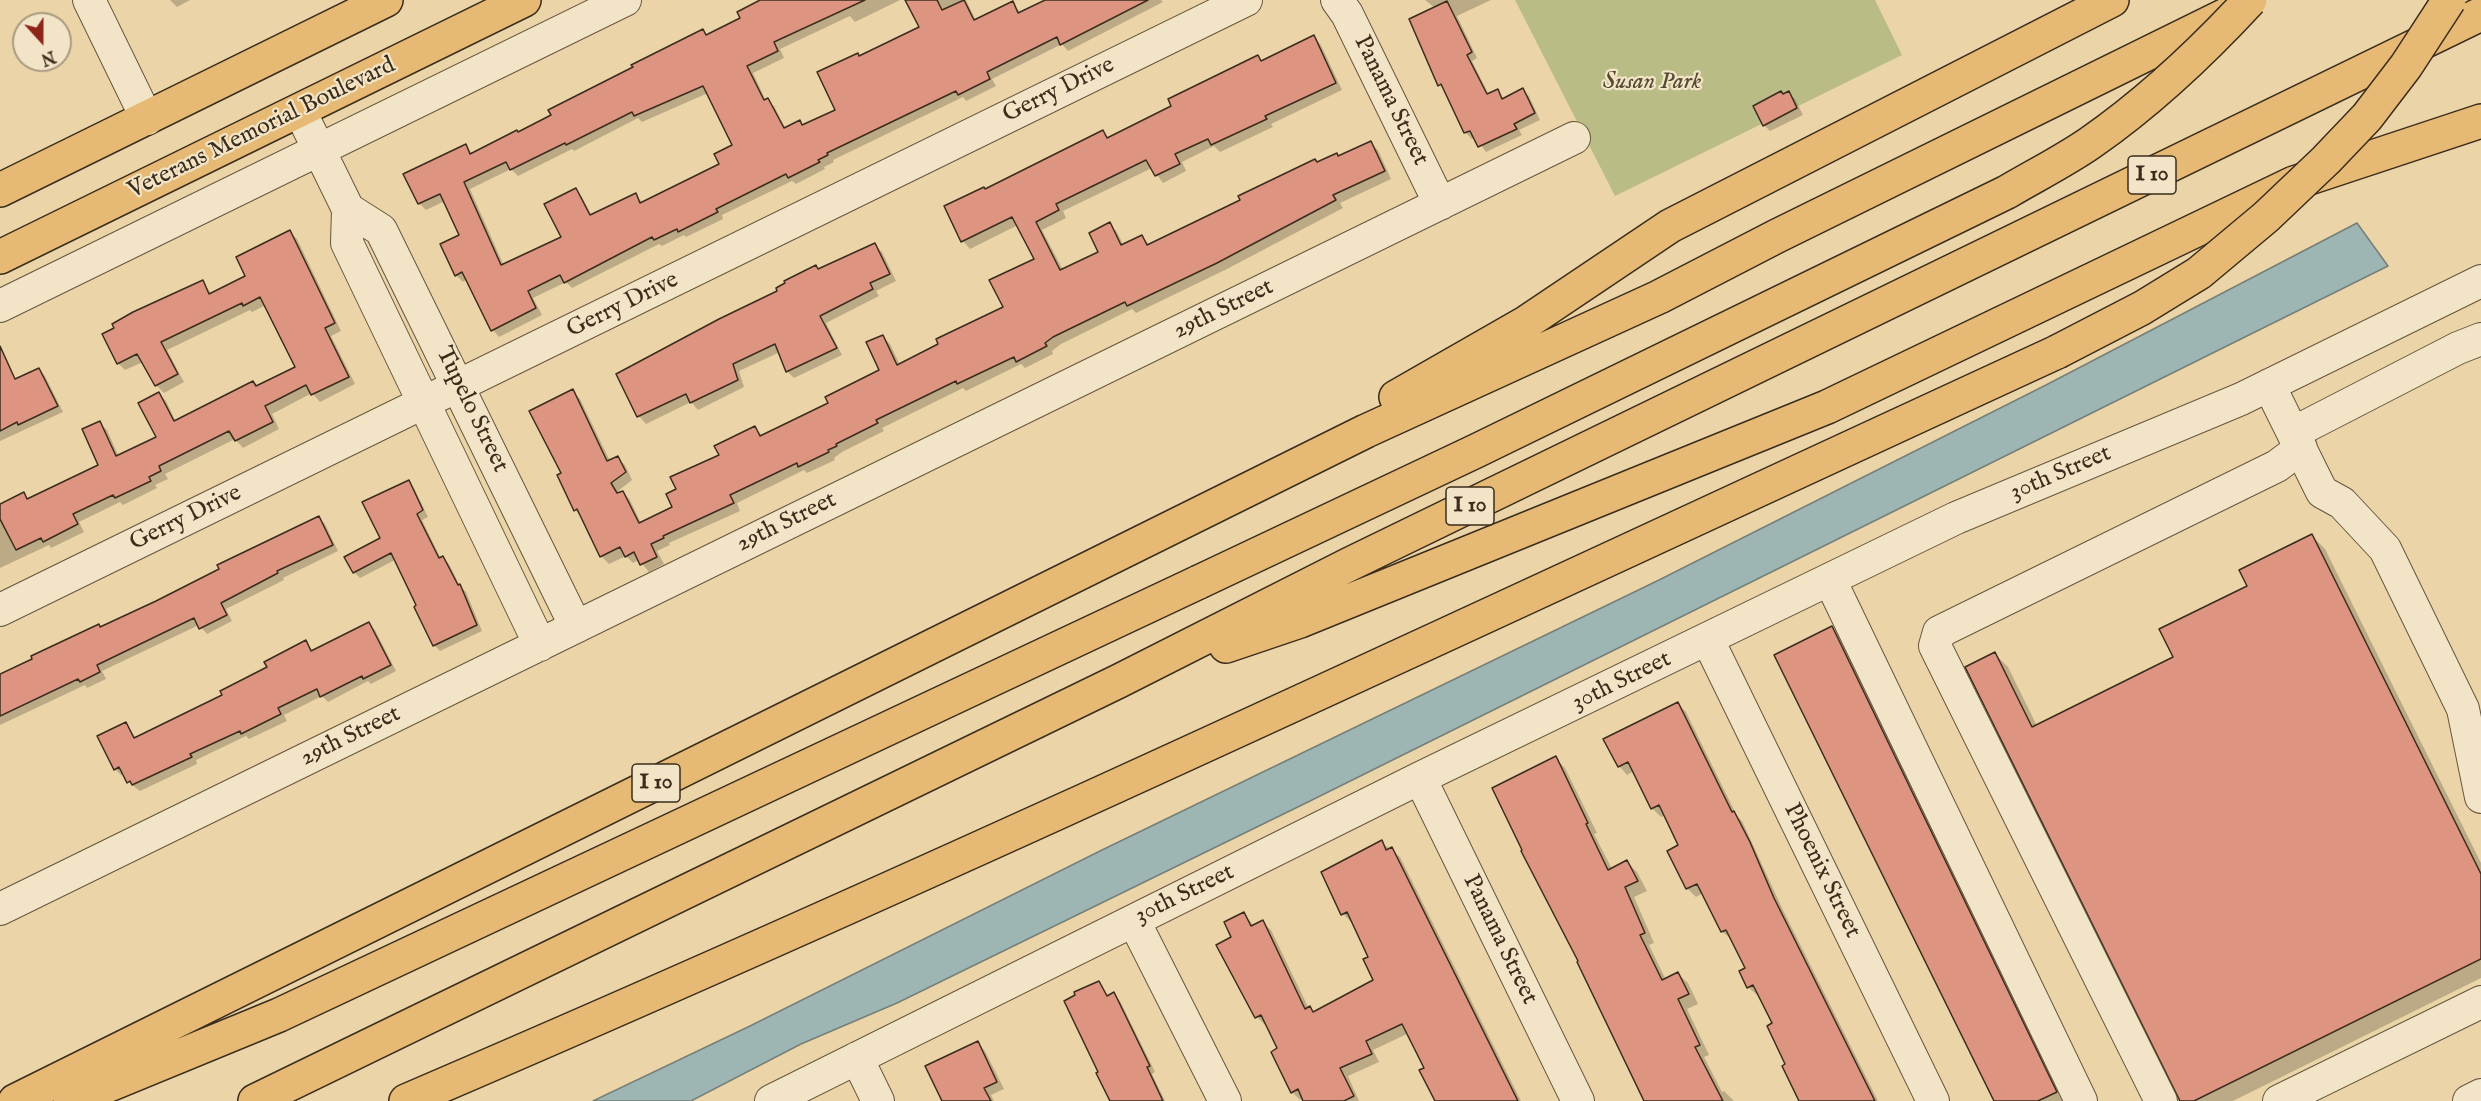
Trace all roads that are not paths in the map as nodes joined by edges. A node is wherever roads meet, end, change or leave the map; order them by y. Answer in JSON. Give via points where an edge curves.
{"nodes":[{"id":1,"x":88,"y":0,"type":"edge"},
{"id":2,"x":386,"y":0,"type":"edge"},
{"id":3,"x":508,"y":0,"type":"edge"},
{"id":4,"x":525,"y":0,"type":"edge"},
{"id":5,"x":625,"y":0,"type":"edge"},
{"id":6,"x":1246,"y":0,"type":"edge"},
{"id":7,"x":1337,"y":0,"type":"edge"},
{"id":8,"x":2112,"y":0,"type":"edge"},
{"id":9,"x":2250,"y":0,"type":"edge"},
{"id":10,"x":2257,"y":0,"type":"edge"},
{"id":11,"x":2449,"y":0,"type":"edge"},
{"id":12,"x":2481,"y":14,"type":"edge"},
{"id":13,"x":438,"y":43,"type":"junction"},
{"id":14,"x":300,"y":111,"type":"junction"},
{"id":15,"x":147,"y":119,"type":"junction"},
{"id":16,"x":2481,"y":121,"type":"edge"},
{"id":17,"x":1575,"y":138,"type":"dead end"},
{"id":18,"x":104,"y":140,"type":"junction"},
{"id":19,"x":319,"y":150,"type":"junction"},
{"id":20,"x":0,"y":190,"type":"edge"},
{"id":21,"x":1440,"y":204,"type":"junction"},
{"id":22,"x":348,"y":209,"type":"junction"},
{"id":23,"x":0,"y":211,"type":"edge"},
{"id":24,"x":0,"y":257,"type":"edge"},
{"id":25,"x":2481,"y":281,"type":"edge"},
{"id":26,"x":0,"y":306,"type":"edge"},
{"id":27,"x":2481,"y":339,"type":"edge"},
{"id":28,"x":459,"y":386,"type":"junction"},
{"id":29,"x":2269,"y":386,"type":"junction"},
{"id":30,"x":423,"y":404,"type":"junction"},
{"id":31,"x":1366,"y":431,"type":"junction"},
{"id":32,"x":2297,"y":440,"type":"junction"},
{"id":33,"x":1830,"y":580,"type":"junction"},
{"id":34,"x":0,"y":610,"type":"edge"},
{"id":35,"x":576,"y":627,"type":"junction"},
{"id":36,"x":1708,"y":640,"type":"junction"},
{"id":37,"x":540,"y":645,"type":"junction"},
{"id":38,"x":1119,"y":681,"type":"junction"},
{"id":39,"x":1420,"y":778,"type":"junction"},
{"id":40,"x":2481,"y":798,"type":"edge"},
{"id":41,"x":0,"y":909,"type":"edge"},
{"id":42,"x":1134,"y":921,"type":"junction"},
{"id":43,"x":2481,"y":1002,"type":"edge"},
{"id":44,"x":857,"y":1059,"type":"junction"},
{"id":45,"x":2481,"y":1095,"type":"edge"},
{"id":46,"x":15,"y":1101,"type":"edge"},
{"id":47,"x":70,"y":1101,"type":"edge"},
{"id":48,"x":255,"y":1101,"type":"edge"},
{"id":49,"x":406,"y":1101,"type":"edge"},
{"id":50,"x":771,"y":1101,"type":"edge"},
{"id":51,"x":878,"y":1101,"type":"edge"},
{"id":52,"x":1225,"y":1101,"type":"edge"},
{"id":53,"x":1578,"y":1101,"type":"edge"},
{"id":54,"x":1934,"y":1101,"type":"edge"},
{"id":55,"x":2081,"y":1101,"type":"edge"},
{"id":56,"x":2161,"y":1101,"type":"edge"},
{"id":57,"x":2279,"y":1101,"type":"edge"},
{"id":58,"x":2469,"y":1101,"type":"edge"}],
"edges":[{"from":1,"to":15,"type":"street"},
{"from":2,"to":15,"type":"main road"},
{"from":3,"to":13,"type":"main road"},
{"from":4,"to":13,"type":"main road","name":"Veterans Memorial Boulevard"},
{"from":5,"to":19,"type":"street"},
{"from":6,"to":28,"type":"street","name":"Gerry Drive"},
{"from":7,"to":21,"type":"street","name":"Panama Street"},
{"from":8,"to":31,"type":"main road","via":[[1670,226],[1527,322],[1398,394]]},
{"from":9,"to":47,"type":"main road","bridge":true,"via":[[2151,96],[2088,144],[2007,192],[1476,451],[279,1015]]},
{"from":10,"to":31,"type":"main road","number":"I 10","bridge":true,"via":[[1659,297]]},
{"from":11,"to":49,"type":"main road","bridge":true,"via":[[2387,92],[2326,160],[2199,273],[2142,308],[2057,352],[1207,745],[632,1005]]},
{"from":12,"to":38,"type":"main road","number":"I 10","bridge":true,"via":[[1350,564]]},
{"from":13,"to":14,"type":"main road","name":"Veterans Memorial Boulevard"},
{"from":14,"to":19,"type":"street","name":"Tupelo Street"},
{"from":14,"to":24,"type":"main road","name":"Veterans Memorial Boulevard"},
{"from":15,"to":18,"type":"main road"},
{"from":16,"to":38,"type":"main road","via":[[2294,183],[1827,407],[1300,621]]},
{"from":17,"to":21,"type":"street","name":"29th Street"},
{"from":18,"to":20,"type":"main road"},
{"from":18,"to":23,"type":"main road"},
{"from":19,"to":22,"type":"street","name":"Tupelo Street"},
{"from":19,"to":26,"type":"street"},
{"from":21,"to":35,"type":"street","name":"29th Street"},
{"from":22,"to":28,"type":"street","name":"Tupelo Street","via":[[381,230]]},
{"from":22,"to":30,"type":"street","name":"Tupelo Street","via":[[347,243]]},
{"from":25,"to":29,"type":"street","name":"30th Street"},
{"from":27,"to":32,"type":"street","via":[[2458,348]]},
{"from":28,"to":30,"type":"street","name":"Gerry Drive"},
{"from":28,"to":35,"type":"street","name":"Tupelo Street"},
{"from":29,"to":32,"type":"street"},
{"from":29,"to":33,"type":"street","name":"30th Street","via":[[1956,518]]},
{"from":30,"to":34,"type":"street","name":"Gerry Drive"},
{"from":30,"to":37,"type":"street","name":"Tupelo Street"},
{"from":31,"to":46,"type":"main road","number":"I 10"},
{"from":32,"to":40,"type":"street","via":[[2322,492],[2342,503],[2385,549],[2463,709]]},
{"from":32,"to":56,"type":"street","via":[[2277,466],[1939,632],[1935,646]]},
{"from":33,"to":36,"type":"street","name":"30th Street"},
{"from":33,"to":55,"type":"street"},
{"from":35,"to":37,"type":"street","name":"29th Street"},
{"from":36,"to":39,"type":"street","name":"30th Street"},
{"from":36,"to":54,"type":"street","name":"Phoenix Street"},
{"from":37,"to":41,"type":"street","name":"29th Street"},
{"from":38,"to":48,"type":"main road","number":"I 10"},
{"from":39,"to":42,"type":"street","name":"30th Street"},
{"from":39,"to":53,"type":"street","name":"Panama Street"},
{"from":42,"to":44,"type":"street","name":"30th Street"},
{"from":42,"to":52,"type":"street"},
{"from":43,"to":57,"type":"street"},
{"from":44,"to":50,"type":"street","name":"30th Street"},
{"from":44,"to":51,"type":"street"},
{"from":45,"to":58,"type":"street"}]}
